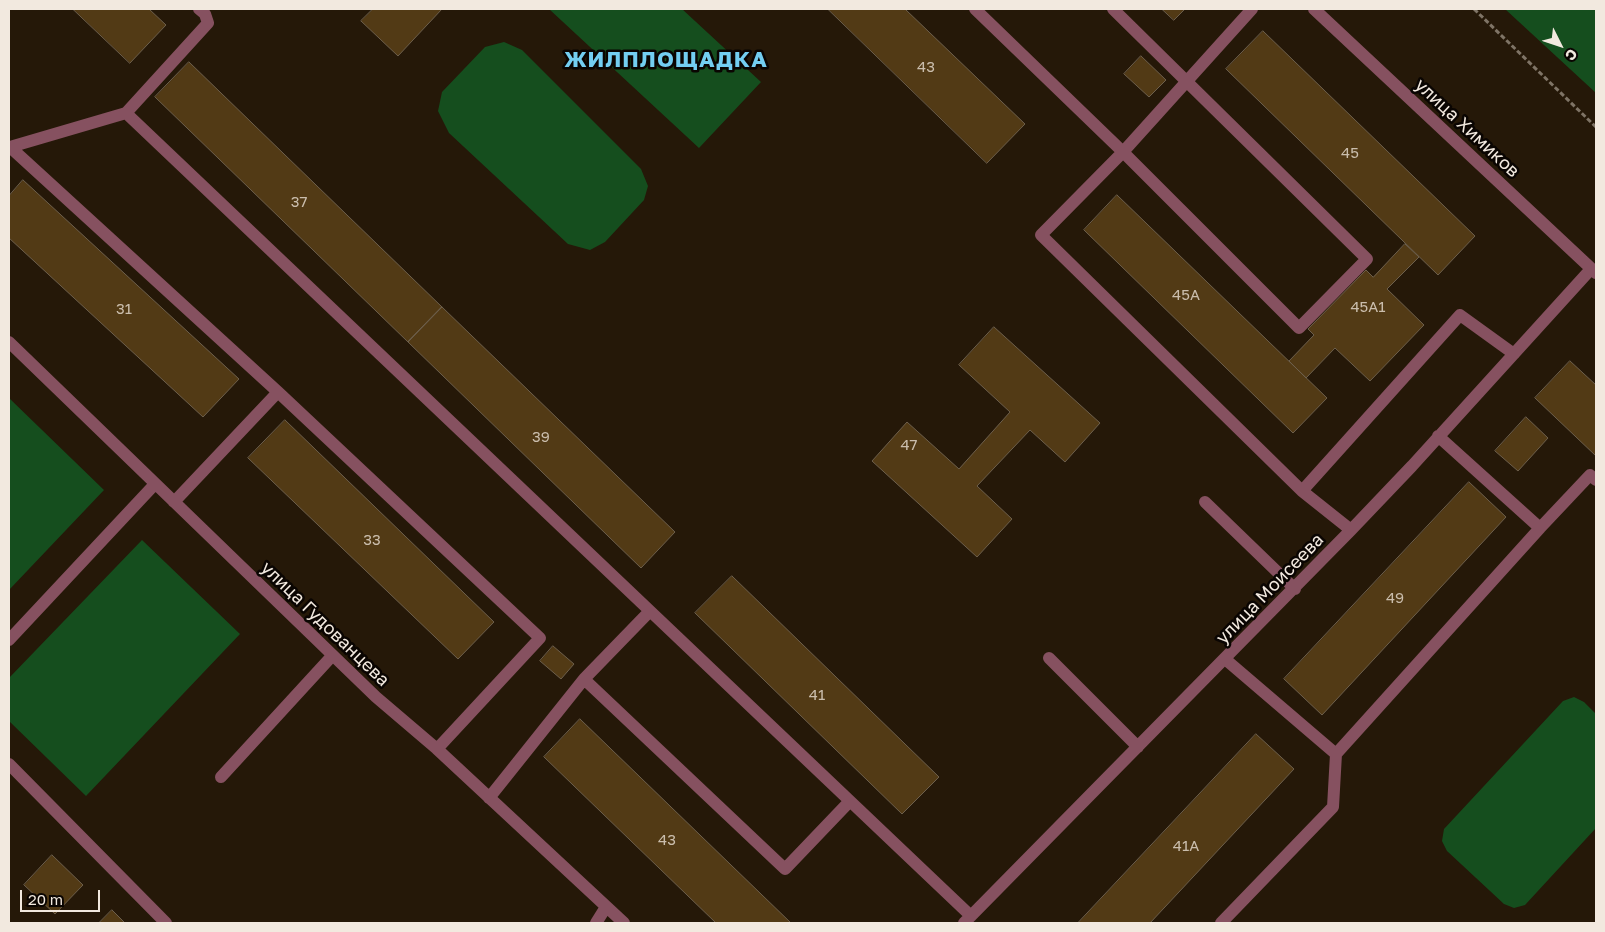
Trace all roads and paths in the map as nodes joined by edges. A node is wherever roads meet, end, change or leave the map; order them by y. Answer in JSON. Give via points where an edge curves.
{"nodes":[{"id":1,"x":199,"y":9,"type":"edge"},
{"id":2,"x":975,"y":9,"type":"edge"},
{"id":3,"x":1113,"y":9,"type":"edge"},
{"id":4,"x":1252,"y":9,"type":"edge"},
{"id":5,"x":1314,"y":9,"type":"edge"},
{"id":6,"x":1474,"y":9,"type":"edge"},
{"id":7,"x":1187,"y":82,"type":"junction"},
{"id":8,"x":126,"y":113,"type":"junction"},
{"id":9,"x":1596,"y":127,"type":"edge"},
{"id":10,"x":9,"y":147,"type":"edge"},
{"id":11,"x":1123,"y":152,"type":"junction"},
{"id":12,"x":1594,"y":271,"type":"edge"},
{"id":13,"x":9,"y":342,"type":"edge"},
{"id":14,"x":1514,"y":354,"type":"junction"},
{"id":15,"x":278,"y":392,"type":"junction"},
{"id":16,"x":1438,"y":436,"type":"junction"},
{"id":17,"x":1596,"y":480,"type":"edge"},
{"id":18,"x":155,"y":484,"type":"junction"},
{"id":19,"x":1302,"y":491,"type":"junction"},
{"id":20,"x":174,"y":502,"type":"junction"},
{"id":21,"x":1205,"y":502,"type":"dead end"},
{"id":22,"x":1540,"y":528,"type":"junction"},
{"id":23,"x":1351,"y":530,"type":"junction"},
{"id":24,"x":1295,"y":589,"type":"junction"},
{"id":25,"x":650,"y":611,"type":"junction"},
{"id":26,"x":9,"y":640,"type":"edge"},
{"id":27,"x":332,"y":656,"type":"junction"},
{"id":28,"x":1050,"y":658,"type":"dead end"},
{"id":29,"x":1225,"y":659,"type":"junction"},
{"id":30,"x":584,"y":678,"type":"junction"},
{"id":31,"x":1138,"y":747,"type":"junction"},
{"id":32,"x":437,"y":750,"type":"junction"},
{"id":33,"x":1336,"y":754,"type":"junction"},
{"id":34,"x":9,"y":764,"type":"edge"},
{"id":35,"x":221,"y":777,"type":"dead end"},
{"id":36,"x":488,"y":798,"type":"junction"},
{"id":37,"x":850,"y":801,"type":"junction"},
{"id":38,"x":606,"y":907,"type":"junction"},
{"id":39,"x":967,"y":920,"type":"edge"},
{"id":40,"x":166,"y":923,"type":"edge"},
{"id":41,"x":596,"y":923,"type":"edge"},
{"id":42,"x":624,"y":923,"type":"edge"},
{"id":43,"x":1221,"y":923,"type":"edge"}],
"edges":[{"from":1,"to":8,"type":"street","via":[[208,23]]},
{"from":2,"to":11,"type":"street"},
{"from":3,"to":7,"type":"street"},
{"from":4,"to":7,"type":"street"},
{"from":5,"to":12,"type":"street","name":"улица Химиков"},
{"from":6,"to":9,"type":"path"},
{"from":7,"to":11,"type":"street"},
{"from":7,"to":11,"type":"street","via":[[1367,259],[1300,328]]},
{"from":8,"to":10,"type":"street"},
{"from":8,"to":25,"type":"street"},
{"from":10,"to":15,"type":"street"},
{"from":11,"to":19,"type":"street","via":[[1041,235]]},
{"from":12,"to":14,"type":"street","name":"улица Моисеева"},
{"from":13,"to":18,"type":"street","name":"улица Гудованцева"},
{"from":14,"to":16,"type":"street","name":"улица Моисеева"},
{"from":14,"to":19,"type":"street","via":[[1460,315]]},
{"from":15,"to":20,"type":"street"},
{"from":15,"to":32,"type":"street","via":[[540,638]]},
{"from":16,"to":22,"type":"street"},
{"from":16,"to":23,"type":"street","name":"улица Моисеева"},
{"from":17,"to":22,"type":"street","via":[[1590,475]]},
{"from":18,"to":20,"type":"street","name":"улица Гудованцева"},
{"from":18,"to":26,"type":"street"},
{"from":19,"to":23,"type":"street"},
{"from":20,"to":27,"type":"street","name":"улица Гудованцева"},
{"from":21,"to":24,"type":"street"},
{"from":22,"to":33,"type":"street"},
{"from":23,"to":24,"type":"street","name":"улица Моисеева"},
{"from":24,"to":29,"type":"street","name":"улица Моисеева"},
{"from":25,"to":30,"type":"street"},
{"from":25,"to":37,"type":"street"},
{"from":27,"to":32,"type":"street","name":"улица Гудованцева"},
{"from":27,"to":35,"type":"street"},
{"from":28,"to":31,"type":"street"},
{"from":29,"to":31,"type":"street","name":"улица Моисеева"},
{"from":29,"to":33,"type":"street"},
{"from":30,"to":36,"type":"street"},
{"from":30,"to":37,"type":"street","via":[[785,869]]},
{"from":31,"to":39,"type":"street","name":"улица Моисеева"},
{"from":32,"to":36,"type":"street","name":"улица Гудованцева"},
{"from":33,"to":43,"type":"street","via":[[1333,807]]},
{"from":34,"to":40,"type":"street"},
{"from":36,"to":38,"type":"street","name":"улица Гудованцева"},
{"from":37,"to":39,"type":"street"},
{"from":38,"to":41,"type":"street"},
{"from":38,"to":42,"type":"street","name":"улица Гудованцева"}]}
